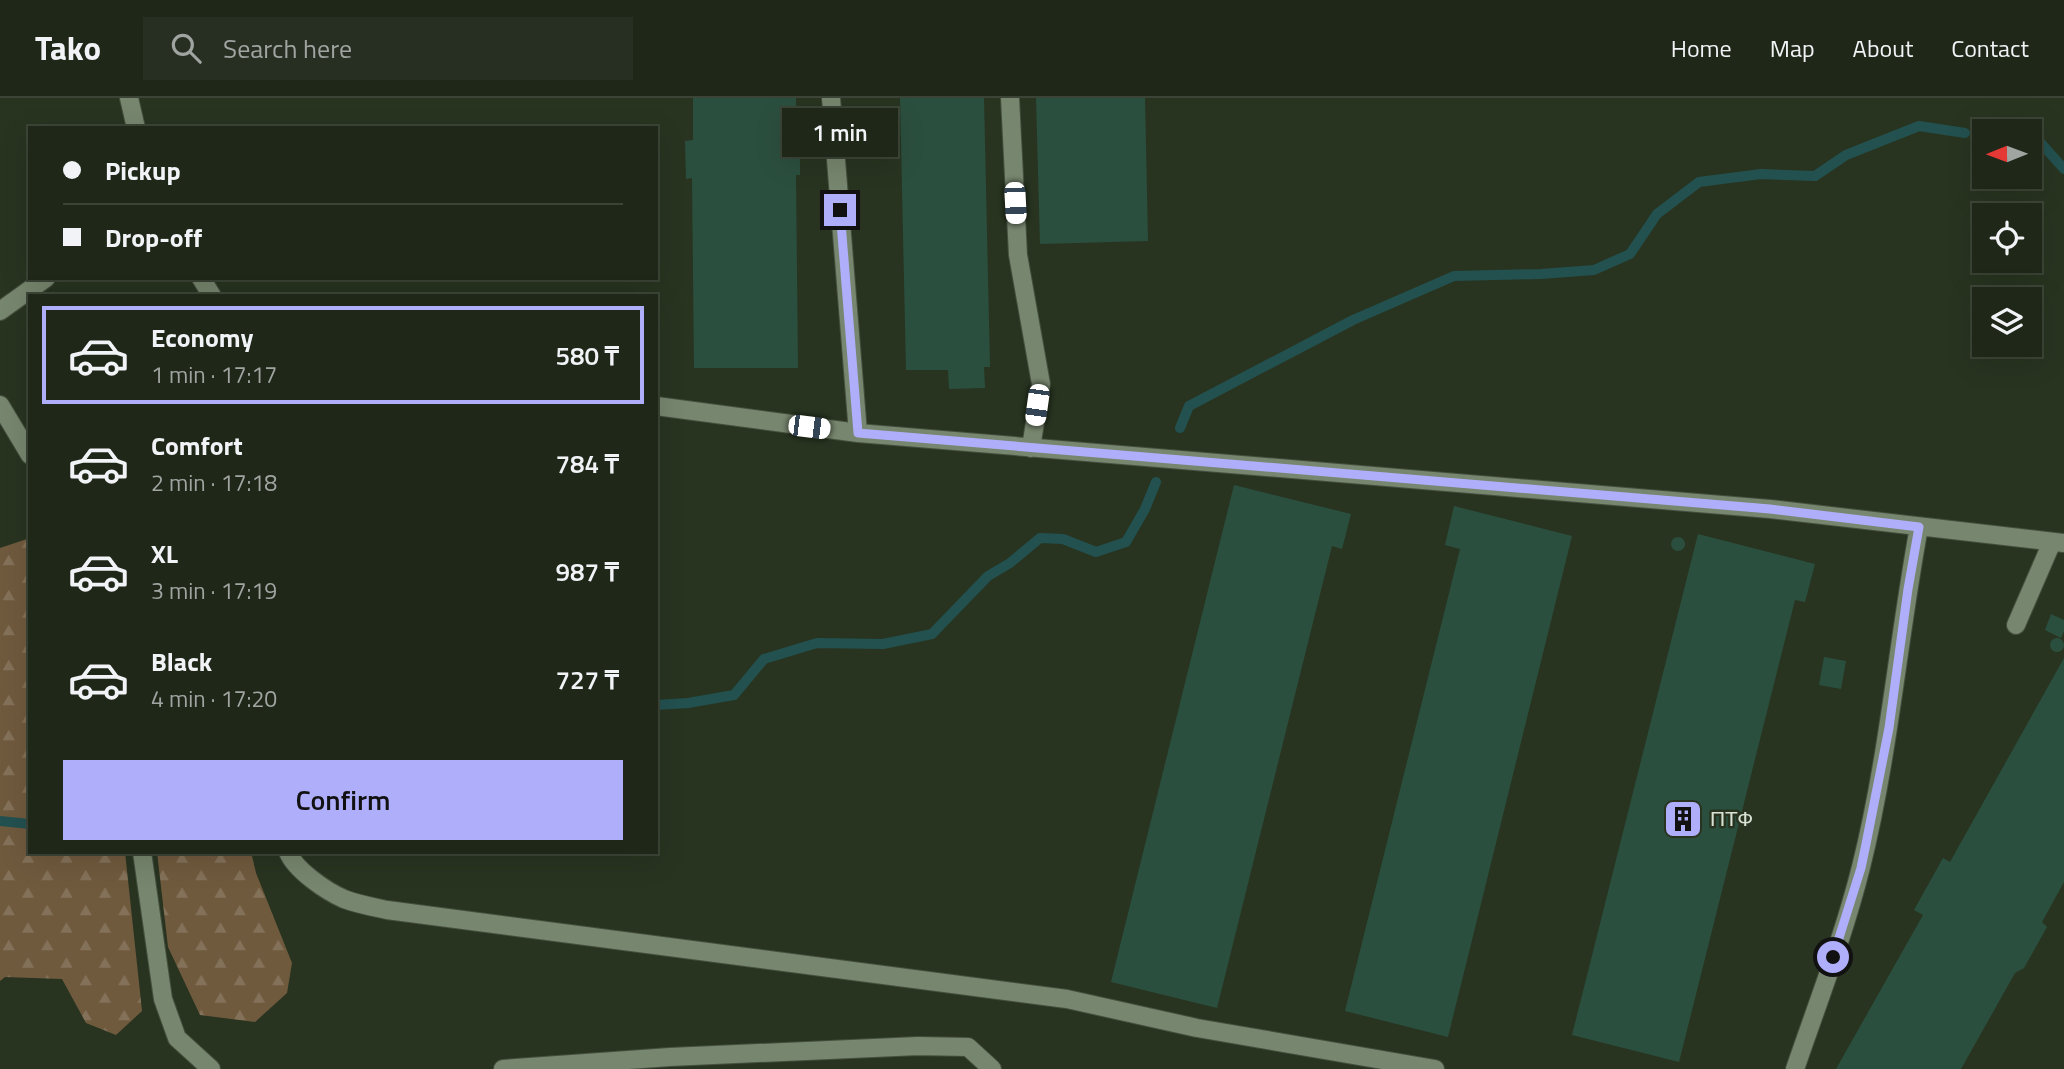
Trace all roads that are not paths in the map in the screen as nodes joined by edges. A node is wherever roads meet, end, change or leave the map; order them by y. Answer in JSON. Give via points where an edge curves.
{"nodes":[{"id":1,"x":130,"y":98,"type":"edge"},
{"id":2,"x":831,"y":98,"type":"edge"},
{"id":3,"x":1010,"y":98,"type":"edge"},
{"id":4,"x":136,"y":126,"type":"edge"},
{"id":5,"x":43,"y":280,"type":"edge"},
{"id":6,"x":0,"y":311,"type":"edge"},
{"id":7,"x":0,"y":405,"type":"edge"},
{"id":8,"x":658,"y":406,"type":"edge"},
{"id":9,"x":858,"y":433,"type":"junction"},
{"id":10,"x":1031,"y":448,"type":"junction"},
{"id":11,"x":28,"y":451,"type":"edge"},
{"id":12,"x":1919,"y":527,"type":"junction"},
{"id":13,"x":2058,"y":542,"type":"edge"},
{"id":14,"x":2016,"y":625,"type":"dead end"},
{"id":15,"x":142,"y":854,"type":"edge"},
{"id":16,"x":289,"y":854,"type":"edge"},
{"id":17,"x":211,"y":1069,"type":"edge"},
{"id":18,"x":503,"y":1069,"type":"edge"},
{"id":19,"x":992,"y":1069,"type":"edge"},
{"id":20,"x":1434,"y":1069,"type":"edge"},
{"id":21,"x":1795,"y":1069,"type":"edge"}],
"edges":[{"from":1,"to":4,"type":"lane"},
{"from":2,"to":9,"type":"lane"},
{"from":3,"to":10,"type":"lane","via":[[1017,255],[1041,384]]},
{"from":5,"to":6,"type":"lane"},
{"from":7,"to":11,"type":"lane"},
{"from":8,"to":9,"type":"lane"},
{"from":9,"to":10,"type":"lane"},
{"from":10,"to":12,"type":"lane","via":[[1770,509]]},
{"from":12,"to":13,"type":"lane"},
{"from":12,"to":21,"type":"lane","via":[[1889,728],[1861,868]]},
{"from":13,"to":14,"type":"lane"},
{"from":15,"to":17,"type":"lane","via":[[163,999],[177,1038]]},
{"from":16,"to":20,"type":"lane","via":[[313,880],[343,898],[387,910],[1068,999],[1198,1028]]},
{"from":18,"to":19,"type":"lane","via":[[918,1046],[968,1047]]}]}
